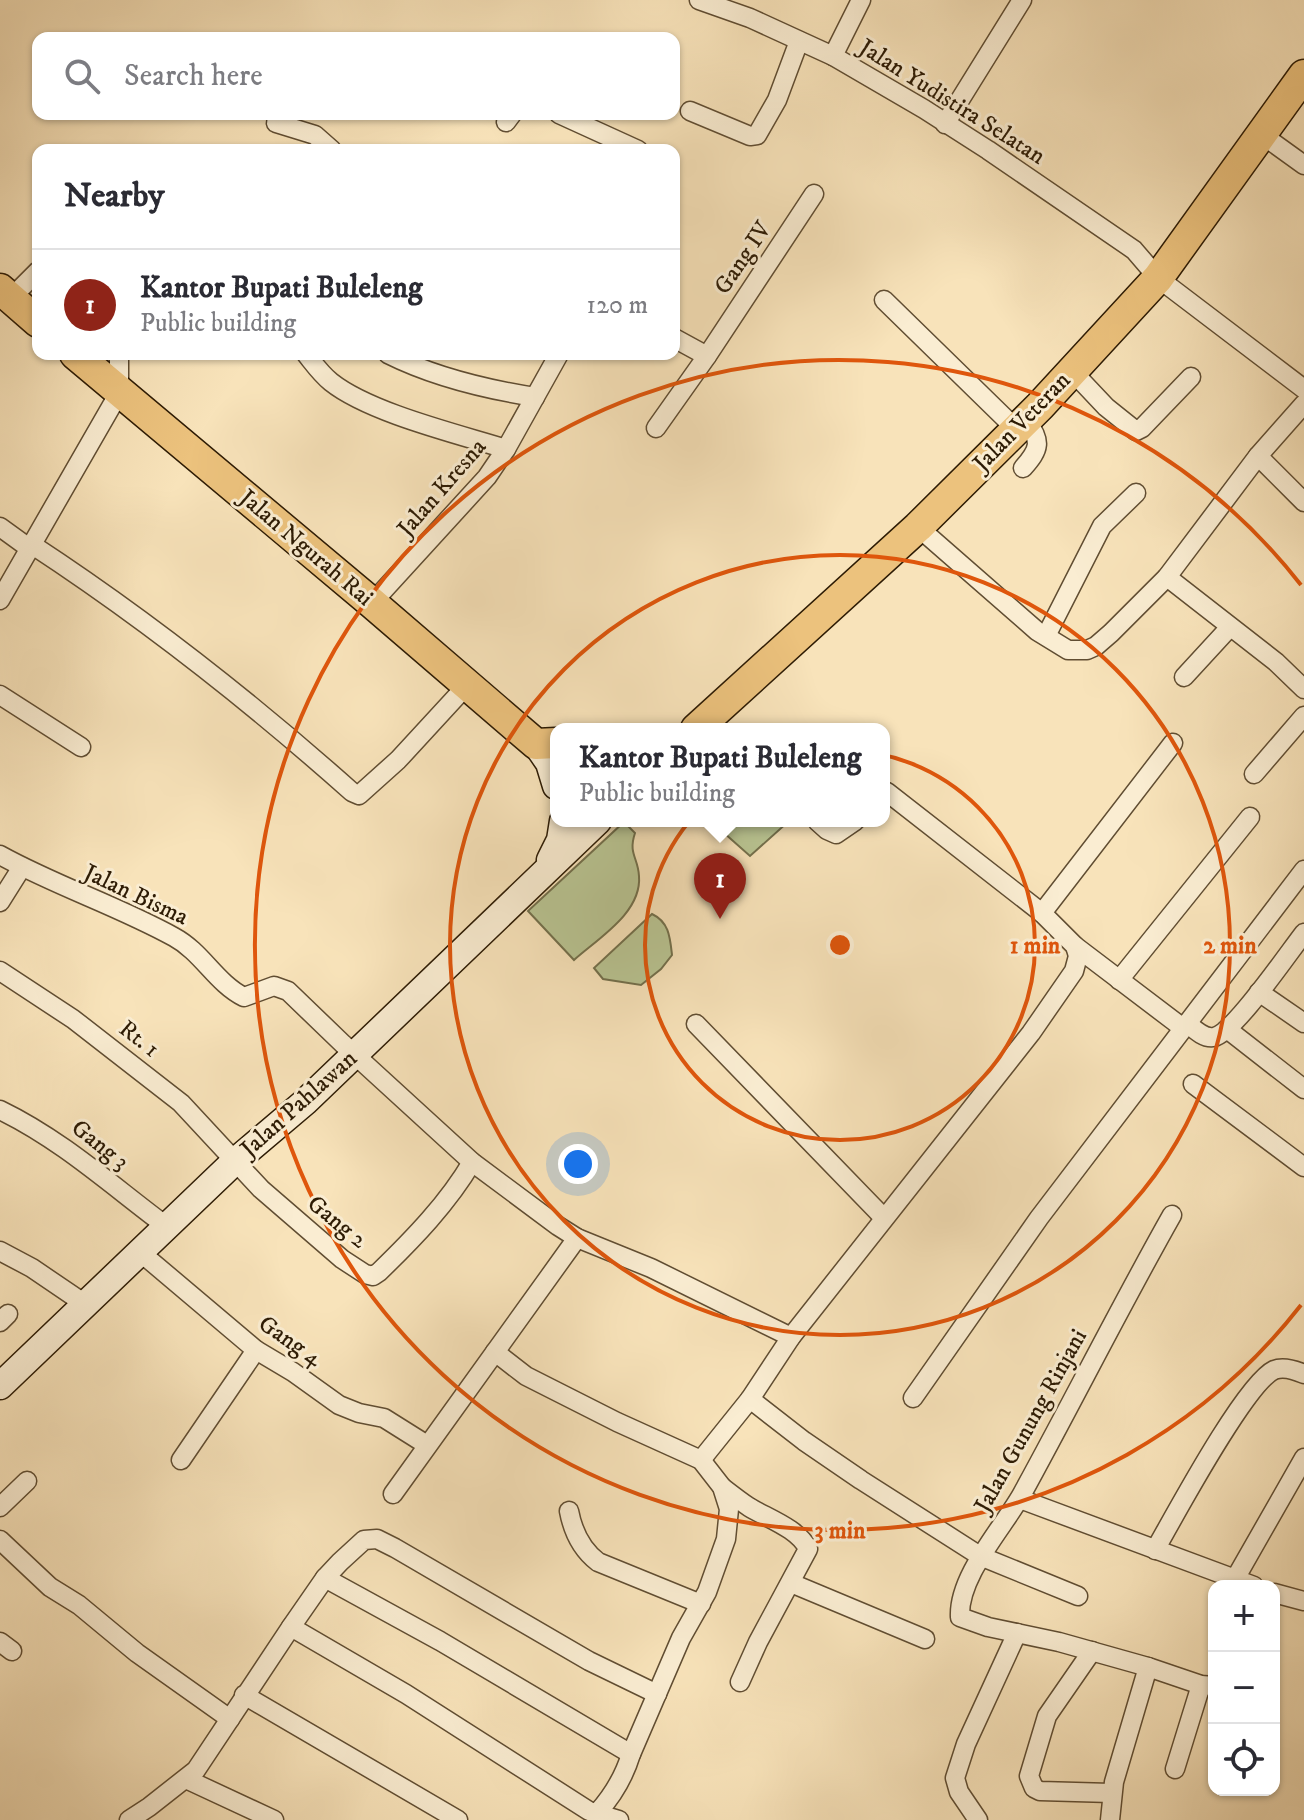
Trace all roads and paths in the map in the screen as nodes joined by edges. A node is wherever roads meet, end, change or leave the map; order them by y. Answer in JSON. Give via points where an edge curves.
{"nodes":[{"id":1,"x":699,"y":0,"type":"edge"},
{"id":2,"x":861,"y":0,"type":"edge"},
{"id":3,"x":1022,"y":0,"type":"edge"},
{"id":4,"x":732,"y":5,"type":"edge"},
{"id":5,"x":799,"y":41,"type":"junction"},
{"id":6,"x":833,"y":56,"type":"junction"},
{"id":7,"x":1300,"y":89,"type":"edge"},
{"id":8,"x":690,"y":111,"type":"dead end"},
{"id":9,"x":572,"y":120,"type":"edge"},
{"id":10,"x":276,"y":123,"type":"dead end"},
{"id":11,"x":945,"y":124,"type":"junction"},
{"id":12,"x":1261,"y":134,"type":"junction"},
{"id":13,"x":325,"y":144,"type":"edge"},
{"id":14,"x":625,"y":144,"type":"edge"},
{"id":15,"x":1304,"y":165,"type":"edge"},
{"id":16,"x":814,"y":194,"type":"dead end"},
{"id":17,"x":32,"y":275,"type":"edge"},
{"id":18,"x":1158,"y":278,"type":"junction"},
{"id":19,"x":5,"y":294,"type":"edge"},
{"id":20,"x":884,"y":300,"type":"dead end"},
{"id":21,"x":32,"y":317,"type":"edge"},
{"id":22,"x":680,"y":341,"type":"edge"},
{"id":23,"x":707,"y":356,"type":"junction"},
{"id":24,"x":82,"y":360,"type":"edge"},
{"id":25,"x":119,"y":360,"type":"edge"},
{"id":26,"x":311,"y":360,"type":"edge"},
{"id":27,"x":402,"y":360,"type":"edge"},
{"id":28,"x":556,"y":360,"type":"edge"},
{"id":29,"x":1072,"y":371,"type":"junction"},
{"id":30,"x":1191,"y":377,"type":"dead end"},
{"id":31,"x":1304,"y":389,"type":"edge"},
{"id":32,"x":119,"y":393,"type":"junction"},
{"id":33,"x":535,"y":397,"type":"junction"},
{"id":34,"x":1304,"y":404,"type":"edge"},
{"id":35,"x":1021,"y":425,"type":"junction"},
{"id":36,"x":656,"y":428,"type":"dead end"},
{"id":37,"x":506,"y":449,"type":"junction"},
{"id":38,"x":1258,"y":456,"type":"junction"},
{"id":39,"x":1023,"y":468,"type":"dead end"},
{"id":40,"x":1136,"y":493,"type":"dead end"},
{"id":41,"x":1304,"y":502,"type":"edge"},
{"id":42,"x":0,"y":527,"type":"edge"},
{"id":43,"x":918,"y":527,"type":"junction"},
{"id":44,"x":30,"y":546,"type":"junction"},
{"id":45,"x":1167,"y":577,"type":"junction"},
{"id":46,"x":0,"y":600,"type":"edge"},
{"id":47,"x":372,"y":603,"type":"junction"},
{"id":48,"x":1230,"y":627,"type":"junction"},
{"id":49,"x":1046,"y":636,"type":"junction"},
{"id":50,"x":1184,"y":677,"type":"dead end"},
{"id":51,"x":468,"y":684,"type":"junction"},
{"id":52,"x":1304,"y":689,"type":"edge"},
{"id":53,"x":0,"y":695,"type":"edge"},
{"id":54,"x":1304,"y":716,"type":"edge"},
{"id":55,"x":711,"y":723,"type":"edge"},
{"id":56,"x":1173,"y":743,"type":"dead end"},
{"id":57,"x":546,"y":744,"type":"edge"},
{"id":58,"x":81,"y":747,"type":"dead end"},
{"id":59,"x":550,"y":766,"type":"edge"},
{"id":60,"x":1254,"y":774,"type":"dead end"},
{"id":61,"x":890,"y":794,"type":"edge"},
{"id":62,"x":1250,"y":817,"type":"dead end"},
{"id":63,"x":562,"y":827,"type":"edge"},
{"id":64,"x":592,"y":827,"type":"edge"},
{"id":65,"x":824,"y":827,"type":"edge"},
{"id":66,"x":846,"y":827,"type":"edge"},
{"id":67,"x":0,"y":855,"type":"edge"},
{"id":68,"x":22,"y":867,"type":"junction"},
{"id":69,"x":1304,"y":870,"type":"edge"},
{"id":70,"x":540,"y":877,"type":"junction"},
{"id":71,"x":0,"y":902,"type":"edge"},
{"id":72,"x":1042,"y":913,"type":"junction"},
{"id":73,"x":1304,"y":933,"type":"edge"},
{"id":74,"x":1075,"y":946,"type":"junction"},
{"id":75,"x":0,"y":971,"type":"edge"},
{"id":76,"x":1119,"y":980,"type":"junction"},
{"id":77,"x":1259,"y":992,"type":"junction"},
{"id":78,"x":1304,"y":1023,"type":"edge"},
{"id":79,"x":696,"y":1024,"type":"dead end"},
{"id":80,"x":1185,"y":1026,"type":"junction"},
{"id":81,"x":1227,"y":1029,"type":"junction"},
{"id":82,"x":354,"y":1055,"type":"junction"},
{"id":83,"x":1193,"y":1084,"type":"dead end"},
{"id":84,"x":1304,"y":1089,"type":"edge"},
{"id":85,"x":0,"y":1110,"type":"edge"},
{"id":86,"x":472,"y":1162,"type":"junction"},
{"id":87,"x":233,"y":1163,"type":"junction"},
{"id":88,"x":1304,"y":1167,"type":"edge"},
{"id":89,"x":1172,"y":1215,"type":"dead end"},
{"id":90,"x":884,"y":1218,"type":"junction"},
{"id":91,"x":166,"y":1226,"type":"junction"},
{"id":92,"x":577,"y":1238,"type":"junction"},
{"id":93,"x":0,"y":1251,"type":"edge"},
{"id":94,"x":140,"y":1252,"type":"junction"},
{"id":95,"x":85,"y":1304,"type":"junction"},
{"id":96,"x":791,"y":1337,"type":"junction"},
{"id":97,"x":256,"y":1350,"type":"junction"},
{"id":98,"x":495,"y":1352,"type":"junction"},
{"id":99,"x":1304,"y":1374,"type":"edge"},
{"id":100,"x":0,"y":1386,"type":"edge"},
{"id":101,"x":913,"y":1398,"type":"dead end"},
{"id":102,"x":750,"y":1399,"type":"junction"},
{"id":103,"x":427,"y":1445,"type":"junction"},
{"id":104,"x":1304,"y":1458,"type":"edge"},
{"id":105,"x":181,"y":1460,"type":"dead end"},
{"id":106,"x":701,"y":1460,"type":"junction"},
{"id":107,"x":27,"y":1481,"type":"dead end"},
{"id":108,"x":722,"y":1487,"type":"junction"},
{"id":109,"x":393,"y":1494,"type":"dead end"},
{"id":110,"x":1020,"y":1499,"type":"junction"},
{"id":111,"x":0,"y":1507,"type":"edge"},
{"id":112,"x":569,"y":1511,"type":"dead end"},
{"id":113,"x":0,"y":1540,"type":"edge"},
{"id":114,"x":1155,"y":1550,"type":"junction"},
{"id":115,"x":980,"y":1556,"type":"junction"},
{"id":116,"x":325,"y":1578,"type":"junction"},
{"id":117,"x":1235,"y":1579,"type":"joint"},
{"id":118,"x":791,"y":1583,"type":"junction"},
{"id":119,"x":1280,"y":1595,"type":"edge"},
{"id":120,"x":1078,"y":1596,"type":"dead end"},
{"id":121,"x":1304,"y":1601,"type":"edge"},
{"id":122,"x":701,"y":1604,"type":"junction"},
{"id":123,"x":291,"y":1627,"type":"junction"},
{"id":124,"x":1017,"y":1633,"type":"junction"},
{"id":125,"x":925,"y":1639,"type":"dead end"},
{"id":126,"x":1092,"y":1651,"type":"junction"},
{"id":127,"x":1148,"y":1667,"type":"junction"},
{"id":128,"x":740,"y":1682,"type":"dead end"},
{"id":129,"x":1208,"y":1686,"type":"edge"},
{"id":130,"x":657,"y":1694,"type":"junction"},
{"id":131,"x":244,"y":1695,"type":"junction"},
{"id":132,"x":230,"y":1719,"type":"junction"},
{"id":133,"x":631,"y":1754,"type":"junction"},
{"id":134,"x":1175,"y":1769,"type":"dead end"},
{"id":135,"x":186,"y":1779,"type":"junction"},
{"id":136,"x":1111,"y":1793,"type":"junction"},
{"id":137,"x":598,"y":1812,"type":"junction"},
{"id":138,"x":129,"y":1820,"type":"edge"},
{"id":139,"x":274,"y":1820,"type":"edge"},
{"id":140,"x":458,"y":1820,"type":"edge"},
{"id":141,"x":619,"y":1820,"type":"edge"},
{"id":142,"x":978,"y":1820,"type":"edge"},
{"id":143,"x":1110,"y":1820,"type":"edge"}],
"edges":[{"from":1,"to":4,"type":"street","name":"Jalan Yudistira Selatan"},
{"from":2,"to":6,"type":"street"},
{"from":3,"to":11,"type":"street"},
{"from":4,"to":5,"type":"street","name":"Jalan Yudistira Selatan"},
{"from":5,"to":6,"type":"street","name":"Jalan Yudistira Selatan"},
{"from":5,"to":8,"type":"street","via":[[757,135]]},
{"from":6,"to":11,"type":"street","name":"Jalan Yudistira Selatan"},
{"from":7,"to":12,"type":"highway","name":"Jalan Veteran"},
{"from":9,"to":14,"type":"street"},
{"from":10,"to":13,"type":"street","via":[[315,135]]},
{"from":11,"to":18,"type":"street","name":"Jalan Yudistira Selatan","via":[[1114,235]]},
{"from":12,"to":15,"type":"street"},
{"from":12,"to":18,"type":"highway","name":"Jalan Veteran"},
{"from":16,"to":23,"type":"street","name":"Gang IV"},
{"from":17,"to":19,"type":"street"},
{"from":18,"to":29,"type":"highway","name":"Jalan Veteran"},
{"from":18,"to":31,"type":"street","name":"Jalan Yudistira Selatan"},
{"from":19,"to":21,"type":"highway"},
{"from":20,"to":35,"type":"street"},
{"from":22,"to":23,"type":"street"},
{"from":23,"to":36,"type":"street","name":"Gang IV"},
{"from":24,"to":32,"type":"highway","name":"Jalan Ngurah Rai"},
{"from":25,"to":32,"type":"street"},
{"from":26,"to":37,"type":"street","via":[[332,383],[354,396]]},
{"from":27,"to":33,"type":"street","via":[[438,375]]},
{"from":28,"to":33,"type":"street","name":"Jalan Kresna"},
{"from":29,"to":30,"type":"street","via":[[1136,431]]},
{"from":29,"to":35,"type":"highway","name":"Jalan Veteran"},
{"from":32,"to":44,"type":"street"},
{"from":32,"to":47,"type":"highway","name":"Jalan Ngurah Rai"},
{"from":33,"to":37,"type":"street","name":"Jalan Kresna"},
{"from":34,"to":38,"type":"street"},
{"from":35,"to":39,"type":"street","via":[[1035,432],[1038,443]]},
{"from":35,"to":43,"type":"highway","name":"Jalan Veteran"},
{"from":37,"to":47,"type":"street","name":"Jalan Kresna","via":[[487,477]]},
{"from":38,"to":41,"type":"street"},
{"from":38,"to":45,"type":"street"},
{"from":40,"to":49,"type":"street","via":[[1094,538]]},
{"from":42,"to":44,"type":"street"},
{"from":43,"to":49,"type":"street"},
{"from":43,"to":55,"type":"highway","name":"Jalan Veteran"},
{"from":44,"to":46,"type":"street"},
{"from":44,"to":51,"type":"street","via":[[140,620],[359,795]]},
{"from":45,"to":48,"type":"street"},
{"from":45,"to":49,"type":"street","via":[[1096,646],[1068,650]]},
{"from":47,"to":51,"type":"highway","name":"Jalan Ngurah Rai"},
{"from":48,"to":50,"type":"street"},
{"from":48,"to":52,"type":"street"},
{"from":51,"to":57,"type":"highway","name":"Jalan Ngurah Rai"},
{"from":53,"to":58,"type":"street"},
{"from":54,"to":60,"type":"street"},
{"from":56,"to":72,"type":"street"},
{"from":57,"to":59,"type":"main road","name":"Jalan Ngurah Rai"},
{"from":61,"to":72,"type":"street"},
{"from":62,"to":76,"type":"street"},
{"from":63,"to":70,"type":"main road","via":[[557,849]]},
{"from":64,"to":70,"type":"main road","name":"Jalan Pahlawan"},
{"from":65,"to":66,"type":"street","via":[[836,834]]},
{"from":67,"to":68,"type":"street","name":"Jalan Bisma"},
{"from":68,"to":71,"type":"street"},
{"from":68,"to":82,"type":"street","name":"Jalan Bisma","via":[[173,937],[244,997],[281,986]]},
{"from":69,"to":80,"type":"street"},
{"from":70,"to":82,"type":"main road","name":"Jalan Pahlawan"},
{"from":72,"to":74,"type":"street"},
{"from":73,"to":77,"type":"street"},
{"from":74,"to":76,"type":"street"},
{"from":74,"to":90,"type":"street","via":[[1074,971],[1031,1033]]},
{"from":75,"to":87,"type":"street","name":"Rt. 1","via":[[139,1068],[181,1103]]},
{"from":76,"to":80,"type":"street"},
{"from":77,"to":78,"type":"street"},
{"from":77,"to":81,"type":"street"},
{"from":79,"to":90,"type":"street"},
{"from":80,"to":81,"type":"street","via":[[1207,1036]]},
{"from":80,"to":101,"type":"street","via":[[996,1276]]},
{"from":81,"to":84,"type":"street"},
{"from":82,"to":86,"type":"street"},
{"from":82,"to":87,"type":"main road","name":"Jalan Pahlawan"},
{"from":83,"to":88,"type":"street"},
{"from":85,"to":91,"type":"street","name":"Gang 3","via":[[75,1153]]},
{"from":86,"to":87,"type":"street","name":"Gang 2","via":[[418,1233],[373,1276],[342,1259]]},
{"from":86,"to":92,"type":"street"},
{"from":87,"to":91,"type":"main road","name":"Jalan Pahlawan"},
{"from":89,"to":110,"type":"street","name":"Jalan Gunung Rinjani"},
{"from":90,"to":96,"type":"street"},
{"from":91,"to":94,"type":"main road","name":"Jalan Pahlawan"},
{"from":92,"to":96,"type":"street"},
{"from":92,"to":98,"type":"street"},
{"from":93,"to":95,"type":"street"},
{"from":94,"to":95,"type":"main road","name":"Jalan Pahlawan"},
{"from":94,"to":97,"type":"street","name":"Gang 4"},
{"from":95,"to":100,"type":"main road","name":"Jalan Pahlawan"},
{"from":96,"to":102,"type":"street"},
{"from":97,"to":103,"type":"street","name":"Gang 4","via":[[339,1405],[384,1418]]},
{"from":97,"to":105,"type":"street"},
{"from":98,"to":103,"type":"street"},
{"from":98,"to":106,"type":"street","via":[[526,1376]]},
{"from":99,"to":114,"type":"street","via":[[1282,1368],[1259,1382]]},
{"from":102,"to":106,"type":"street"},
{"from":102,"to":115,"type":"street","via":[[861,1480]]},
{"from":103,"to":109,"type":"street"},
{"from":104,"to":117,"type":"street"},
{"from":106,"to":108,"type":"street"},
{"from":107,"to":111,"type":"street"},
{"from":108,"to":118,"type":"street","via":[[805,1542],[807,1556]]},
{"from":108,"to":122,"type":"street","via":[[729,1524]]},
{"from":110,"to":114,"type":"street"},
{"from":110,"to":115,"type":"street","name":"Jalan Gunung Rinjani"},
{"from":112,"to":122,"type":"street","via":[[578,1539],[598,1562]]},
{"from":113,"to":132,"type":"street","via":[[50,1587]]},
{"from":114,"to":117,"type":"street"},
{"from":115,"to":120,"type":"street"},
{"from":115,"to":124,"type":"street","name":"Jalan Gunung Rinjani","via":[[960,1617]]},
{"from":116,"to":123,"type":"street"},
{"from":116,"to":130,"type":"street","via":[[364,1540],[377,1539],[576,1654]]},
{"from":116,"to":133,"type":"street"},
{"from":118,"to":125,"type":"street"},
{"from":118,"to":128,"type":"street"},
{"from":119,"to":121,"type":"street"},
{"from":122,"to":130,"type":"street"},
{"from":123,"to":131,"type":"street"},
{"from":123,"to":137,"type":"street"},
{"from":124,"to":126,"type":"street"},
{"from":124,"to":142,"type":"street","via":[[955,1778]]},
{"from":126,"to":127,"type":"street"},
{"from":126,"to":136,"type":"street","via":[[1047,1716],[1029,1776],[1040,1791]]},
{"from":127,"to":129,"type":"street"},
{"from":127,"to":136,"type":"street"},
{"from":129,"to":134,"type":"street"},
{"from":130,"to":133,"type":"street"},
{"from":131,"to":132,"type":"street"},
{"from":131,"to":140,"type":"street"},
{"from":132,"to":135,"type":"street"},
{"from":133,"to":137,"type":"street","via":[[625,1774]]},
{"from":135,"to":138,"type":"street"},
{"from":135,"to":139,"type":"street"},
{"from":136,"to":143,"type":"street"},
{"from":137,"to":141,"type":"street"}]}
